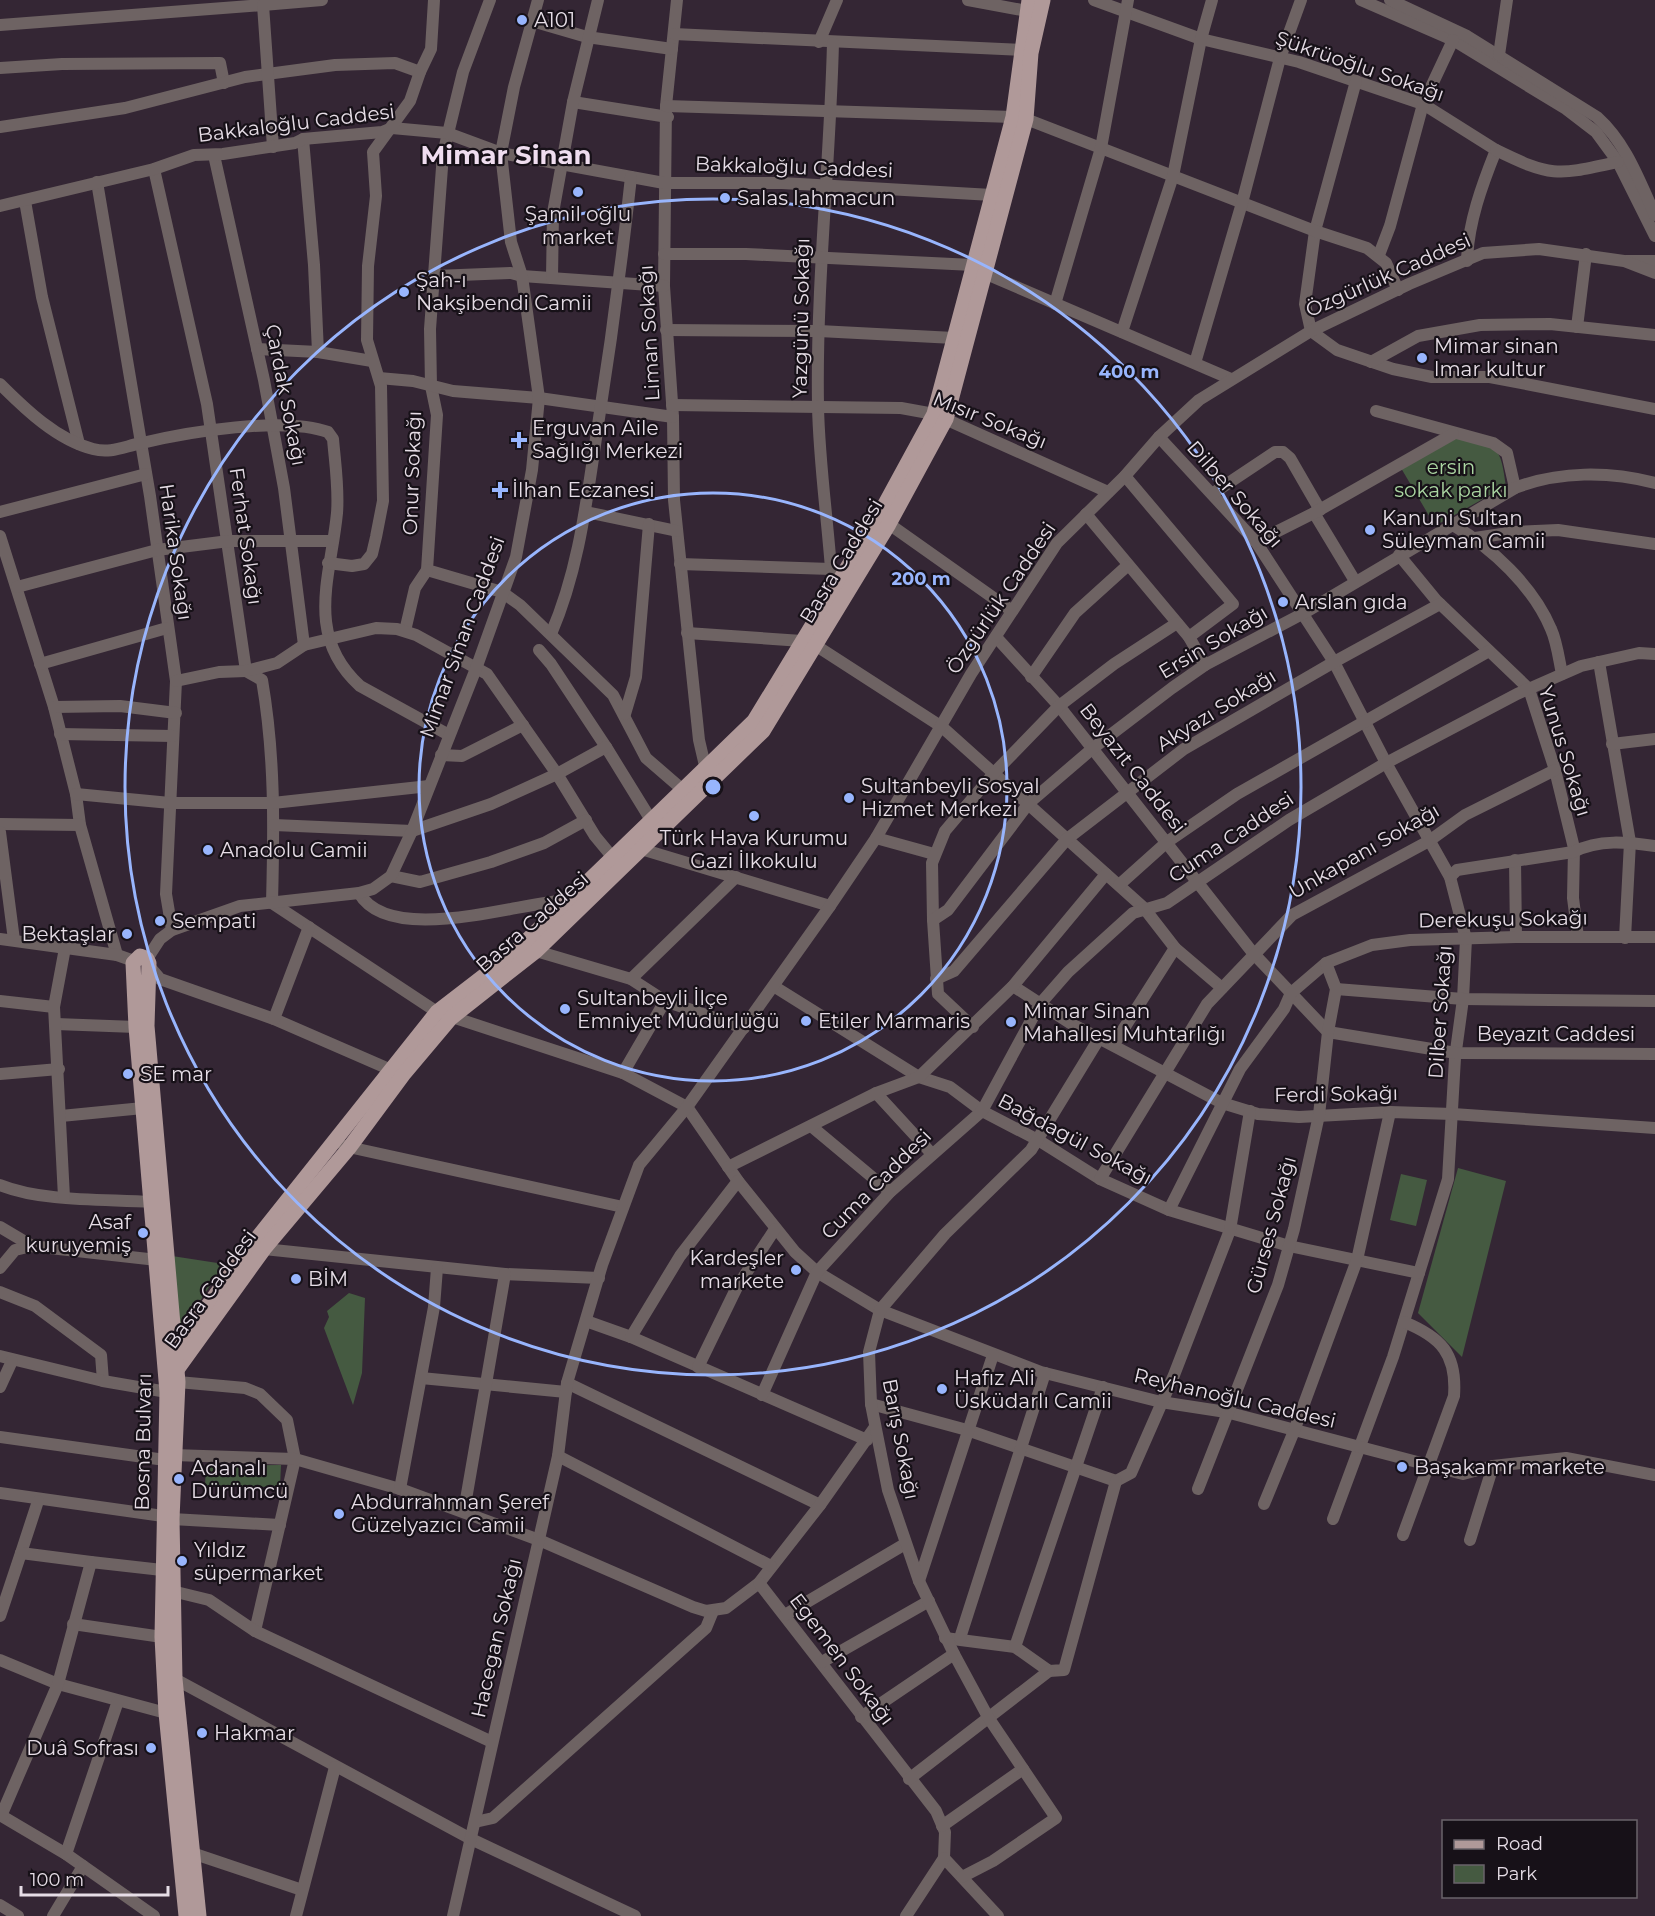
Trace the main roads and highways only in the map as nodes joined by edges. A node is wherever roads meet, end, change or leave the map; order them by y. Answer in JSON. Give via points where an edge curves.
{"nodes":[{"id":1,"x":1042,"y":0,"type":"edge"},
{"id":2,"x":1028,"y":5,"type":"edge"},
{"id":3,"x":1020,"y":118,"type":"junction"},
{"id":4,"x":979,"y":269,"type":"junction"},
{"id":5,"x":940,"y":416,"type":"junction"},
{"id":6,"x":842,"y":576,"type":"junction"},
{"id":7,"x":809,"y":643,"type":"junction"},
{"id":8,"x":637,"y":845,"type":"junction"},
{"id":9,"x":444,"y":1015,"type":"junction"},
{"id":10,"x":259,"y":1246,"type":"junction"},
{"id":11,"x":172,"y":1372,"type":"junction"},
{"id":12,"x":168,"y":1518,"type":"junction"},
{"id":13,"x":186,"y":1916,"type":"edge"},
{"id":14,"x":198,"y":1916,"type":"edge"}],
"edges":[{"from":1,"to":3,"type":"main road","name":"Basra Caddesi"},
{"from":2,"to":3,"type":"main road","name":"Basra Caddesi","via":[[1021,50]]},
{"from":3,"to":4,"type":"main road","name":"Basra Caddesi"},
{"from":3,"to":4,"type":"main road","name":"Basra Caddesi","via":[[992,195]]},
{"from":4,"to":5,"type":"main road","name":"Basra Caddesi"},
{"from":4,"to":5,"type":"main road","name":"Basra Caddesi","via":[[954,338]]},
{"from":5,"to":6,"type":"main road","name":"Basra Caddesi"},
{"from":5,"to":6,"type":"main road","name":"Basra Caddesi","via":[[889,524]]},
{"from":6,"to":7,"type":"main road","name":"Basra Caddesi"},
{"from":7,"to":8,"type":"main road","name":"Basra Caddesi","via":[[754,721],[651,820]]},
{"from":7,"to":8,"type":"main road","name":"Basra Caddesi","via":[[763,731]]},
{"from":8,"to":9,"type":"main road","name":"Basra Caddesi","via":[[614,859]]},
{"from":8,"to":9,"type":"main road","name":"Basra Caddesi","via":[[536,951]]},
{"from":9,"to":10,"type":"main road","name":"Basra Caddesi","via":[[349,1148]]},
{"from":9,"to":10,"type":"main road","name":"Basra Caddesi","via":[[389,1069]]},
{"from":10,"to":11,"type":"main road","name":"Basra Caddesi"},
{"from":11,"to":11,"type":"main road","name":"Bosna Bulvarı","via":[[147,1026],[142,965],[136,1027],[157,1260]]},
{"from":11,"to":12,"type":"main road","name":"Bosna Bulvarı"},
{"from":12,"to":13,"type":"main road","name":"Bosna Bulvarı","via":[[162,1570],[165,1713]]},
{"from":12,"to":14,"type":"main road","name":"Bosna Bulvarı","via":[[176,1679]]}]}
